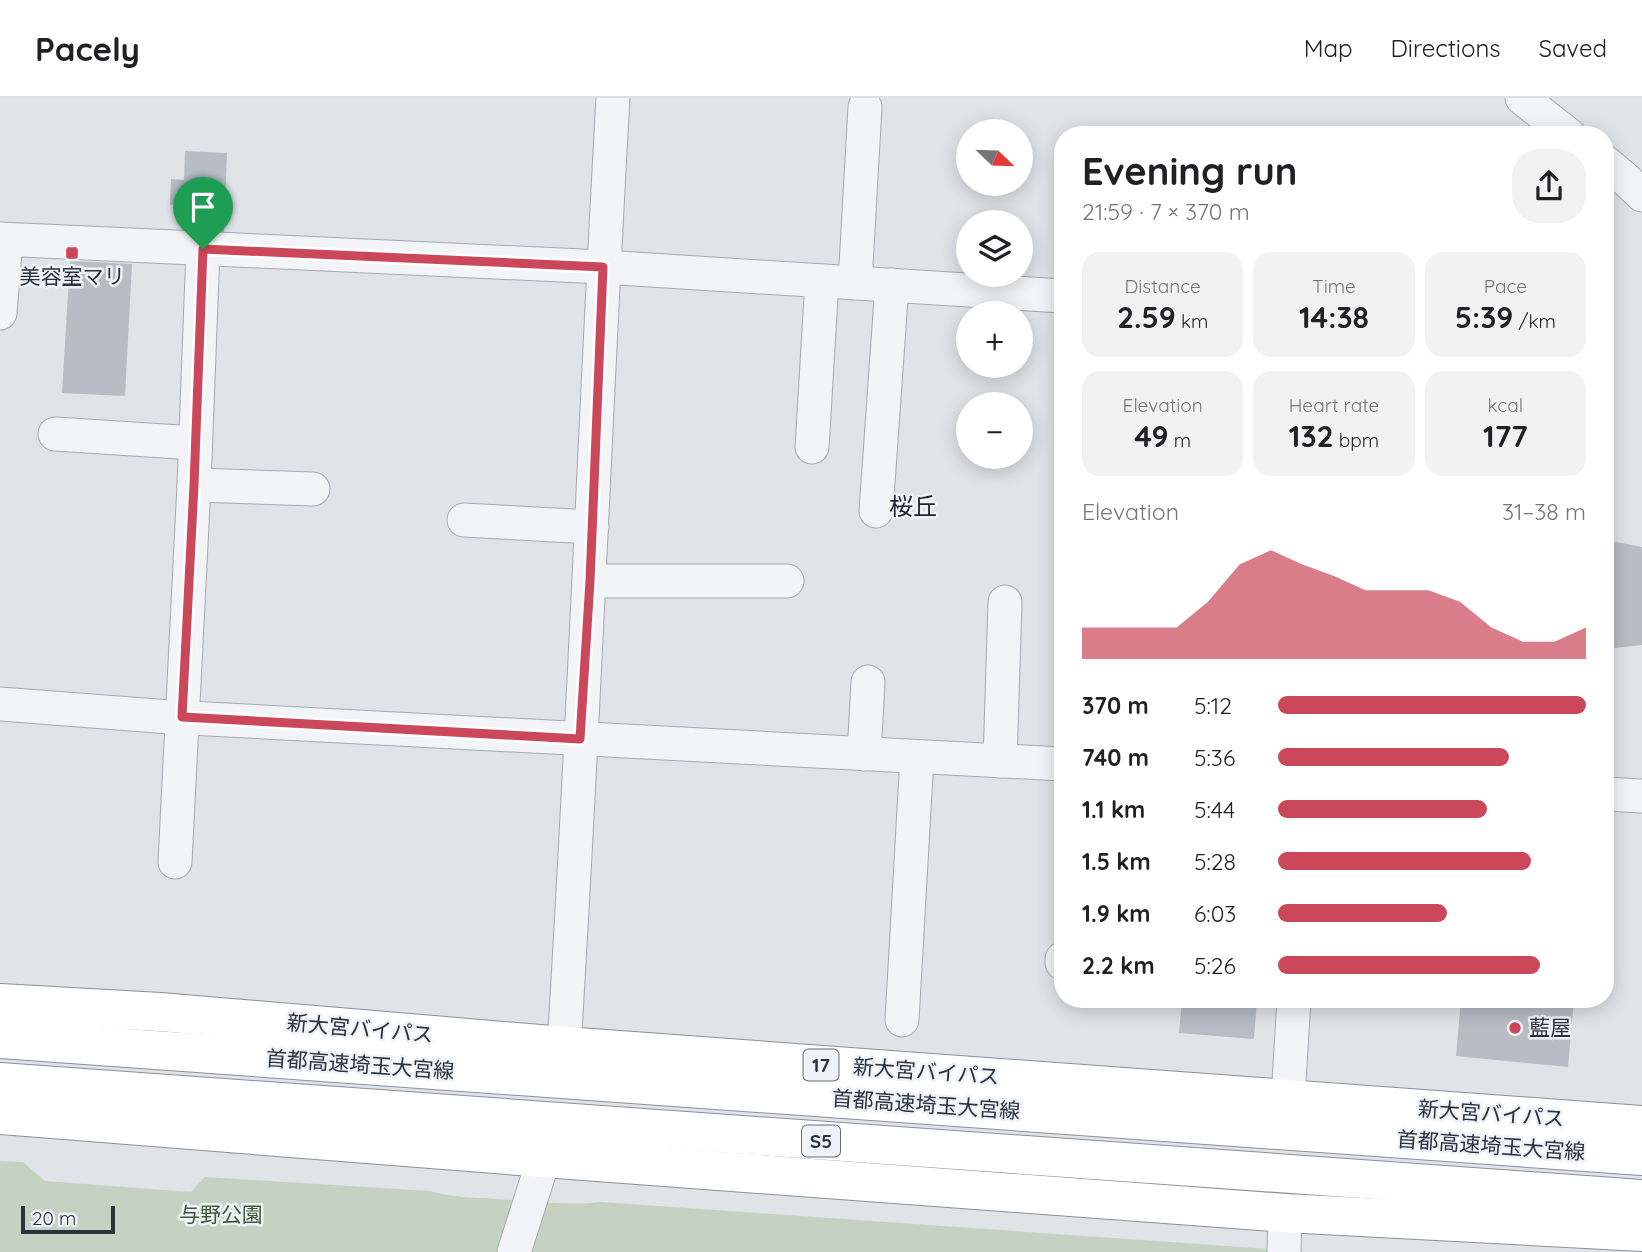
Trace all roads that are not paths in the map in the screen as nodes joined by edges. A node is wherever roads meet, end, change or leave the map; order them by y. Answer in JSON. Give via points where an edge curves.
{"nodes":[{"id":1,"x":613,"y":98,"type":"edge"},
{"id":2,"x":865,"y":107,"type":"dead end"},
{"id":3,"x":1614,"y":170,"type":"edge"},
{"id":4,"x":1642,"y":195,"type":"edge"},
{"id":5,"x":3,"y":240,"type":"edge"},
{"id":6,"x":203,"y":249,"type":"junction"},
{"id":7,"x":603,"y":267,"type":"junction"},
{"id":8,"x":822,"y":281,"type":"junction"},
{"id":9,"x":855,"y":283,"type":"junction"},
{"id":10,"x":892,"y":285,"type":"junction"},
{"id":11,"x":1054,"y":295,"type":"edge"},
{"id":12,"x":0,"y":313,"type":"edge"},
{"id":13,"x":55,"y":434,"type":"dead end"},
{"id":14,"x":195,"y":443,"type":"junction"},
{"id":15,"x":812,"y":447,"type":"dead end"},
{"id":16,"x":194,"y":485,"type":"junction"},
{"id":17,"x":313,"y":489,"type":"dead end"},
{"id":18,"x":876,"y":511,"type":"dead end"},
{"id":19,"x":464,"y":520,"type":"dead end"},
{"id":20,"x":592,"y":527,"type":"junction"},
{"id":21,"x":590,"y":581,"type":"junction"},
{"id":22,"x":787,"y":581,"type":"dead end"},
{"id":23,"x":1005,"y":602,"type":"dead end"},
{"id":24,"x":868,"y":682,"type":"dead end"},
{"id":25,"x":0,"y":704,"type":"edge"},
{"id":26,"x":182,"y":717,"type":"junction"},
{"id":27,"x":580,"y":739,"type":"junction"},
{"id":28,"x":864,"y":754,"type":"junction"},
{"id":29,"x":918,"y":757,"type":"junction"},
{"id":30,"x":1000,"y":761,"type":"junction"},
{"id":31,"x":1054,"y":764,"type":"edge"},
{"id":32,"x":1614,"y":794,"type":"edge"},
{"id":33,"x":1642,"y":796,"type":"edge"},
{"id":34,"x":174,"y":862,"type":"dead end"},
{"id":35,"x":0,"y":1003,"type":"edge"},
{"id":36,"x":1293,"y":1008,"type":"edge"},
{"id":37,"x":902,"y":1020,"type":"dead end"},
{"id":38,"x":0,"y":1039,"type":"edge"},
{"id":39,"x":564,"y":1046,"type":"junction"},
{"id":40,"x":0,"y":1082,"type":"edge"},
{"id":41,"x":1288,"y":1099,"type":"junction"},
{"id":42,"x":0,"y":1115,"type":"edge"},
{"id":43,"x":1638,"y":1130,"type":"edge"},
{"id":44,"x":544,"y":1158,"type":"junction"},
{"id":45,"x":1642,"y":1199,"type":"edge"},
{"id":46,"x":1285,"y":1213,"type":"junction"},
{"id":47,"x":1642,"y":1232,"type":"edge"},
{"id":48,"x":514,"y":1252,"type":"edge"},
{"id":49,"x":1284,"y":1252,"type":"edge"}],
"edges":[{"from":1,"to":7,"type":"street"},
{"from":2,"to":9,"type":"street"},
{"from":3,"to":4,"type":"street"},
{"from":5,"to":6,"type":"street"},
{"from":5,"to":12,"type":"street"},
{"from":6,"to":7,"type":"street"},
{"from":6,"to":14,"type":"street"},
{"from":7,"to":8,"type":"street"},
{"from":7,"to":20,"type":"street"},
{"from":8,"to":9,"type":"street"},
{"from":8,"to":15,"type":"street"},
{"from":9,"to":10,"type":"street"},
{"from":10,"to":11,"type":"street"},
{"from":10,"to":18,"type":"street"},
{"from":13,"to":14,"type":"street"},
{"from":14,"to":16,"type":"street"},
{"from":16,"to":17,"type":"street"},
{"from":16,"to":26,"type":"street"},
{"from":19,"to":20,"type":"street"},
{"from":20,"to":21,"type":"street"},
{"from":21,"to":22,"type":"street"},
{"from":21,"to":27,"type":"street"},
{"from":23,"to":30,"type":"street"},
{"from":24,"to":28,"type":"street"},
{"from":25,"to":26,"type":"street"},
{"from":26,"to":27,"type":"street"},
{"from":26,"to":34,"type":"street"},
{"from":27,"to":28,"type":"street"},
{"from":27,"to":39,"type":"street"},
{"from":28,"to":29,"type":"street"},
{"from":29,"to":30,"type":"street"},
{"from":29,"to":37,"type":"street"},
{"from":30,"to":31,"type":"street"},
{"from":32,"to":33,"type":"street"},
{"from":35,"to":39,"type":"highway","name":"新大宮バイパス","number":"17"},
{"from":36,"to":41,"type":"street"},
{"from":38,"to":43,"type":"highway","name":"首都高速埼玉大宮線","number":"S5"},
{"from":39,"to":41,"type":"highway","name":"新大宮バイパス","number":"17"},
{"from":40,"to":45,"type":"highway","name":"首都高速埼玉大宮線","number":"S5"},
{"from":41,"to":43,"type":"highway","name":"新大宮バイパス","number":"17"},
{"from":42,"to":44,"type":"highway"},
{"from":44,"to":46,"type":"highway"},
{"from":44,"to":48,"type":"street"},
{"from":46,"to":47,"type":"highway"},
{"from":46,"to":49,"type":"street"}]}
